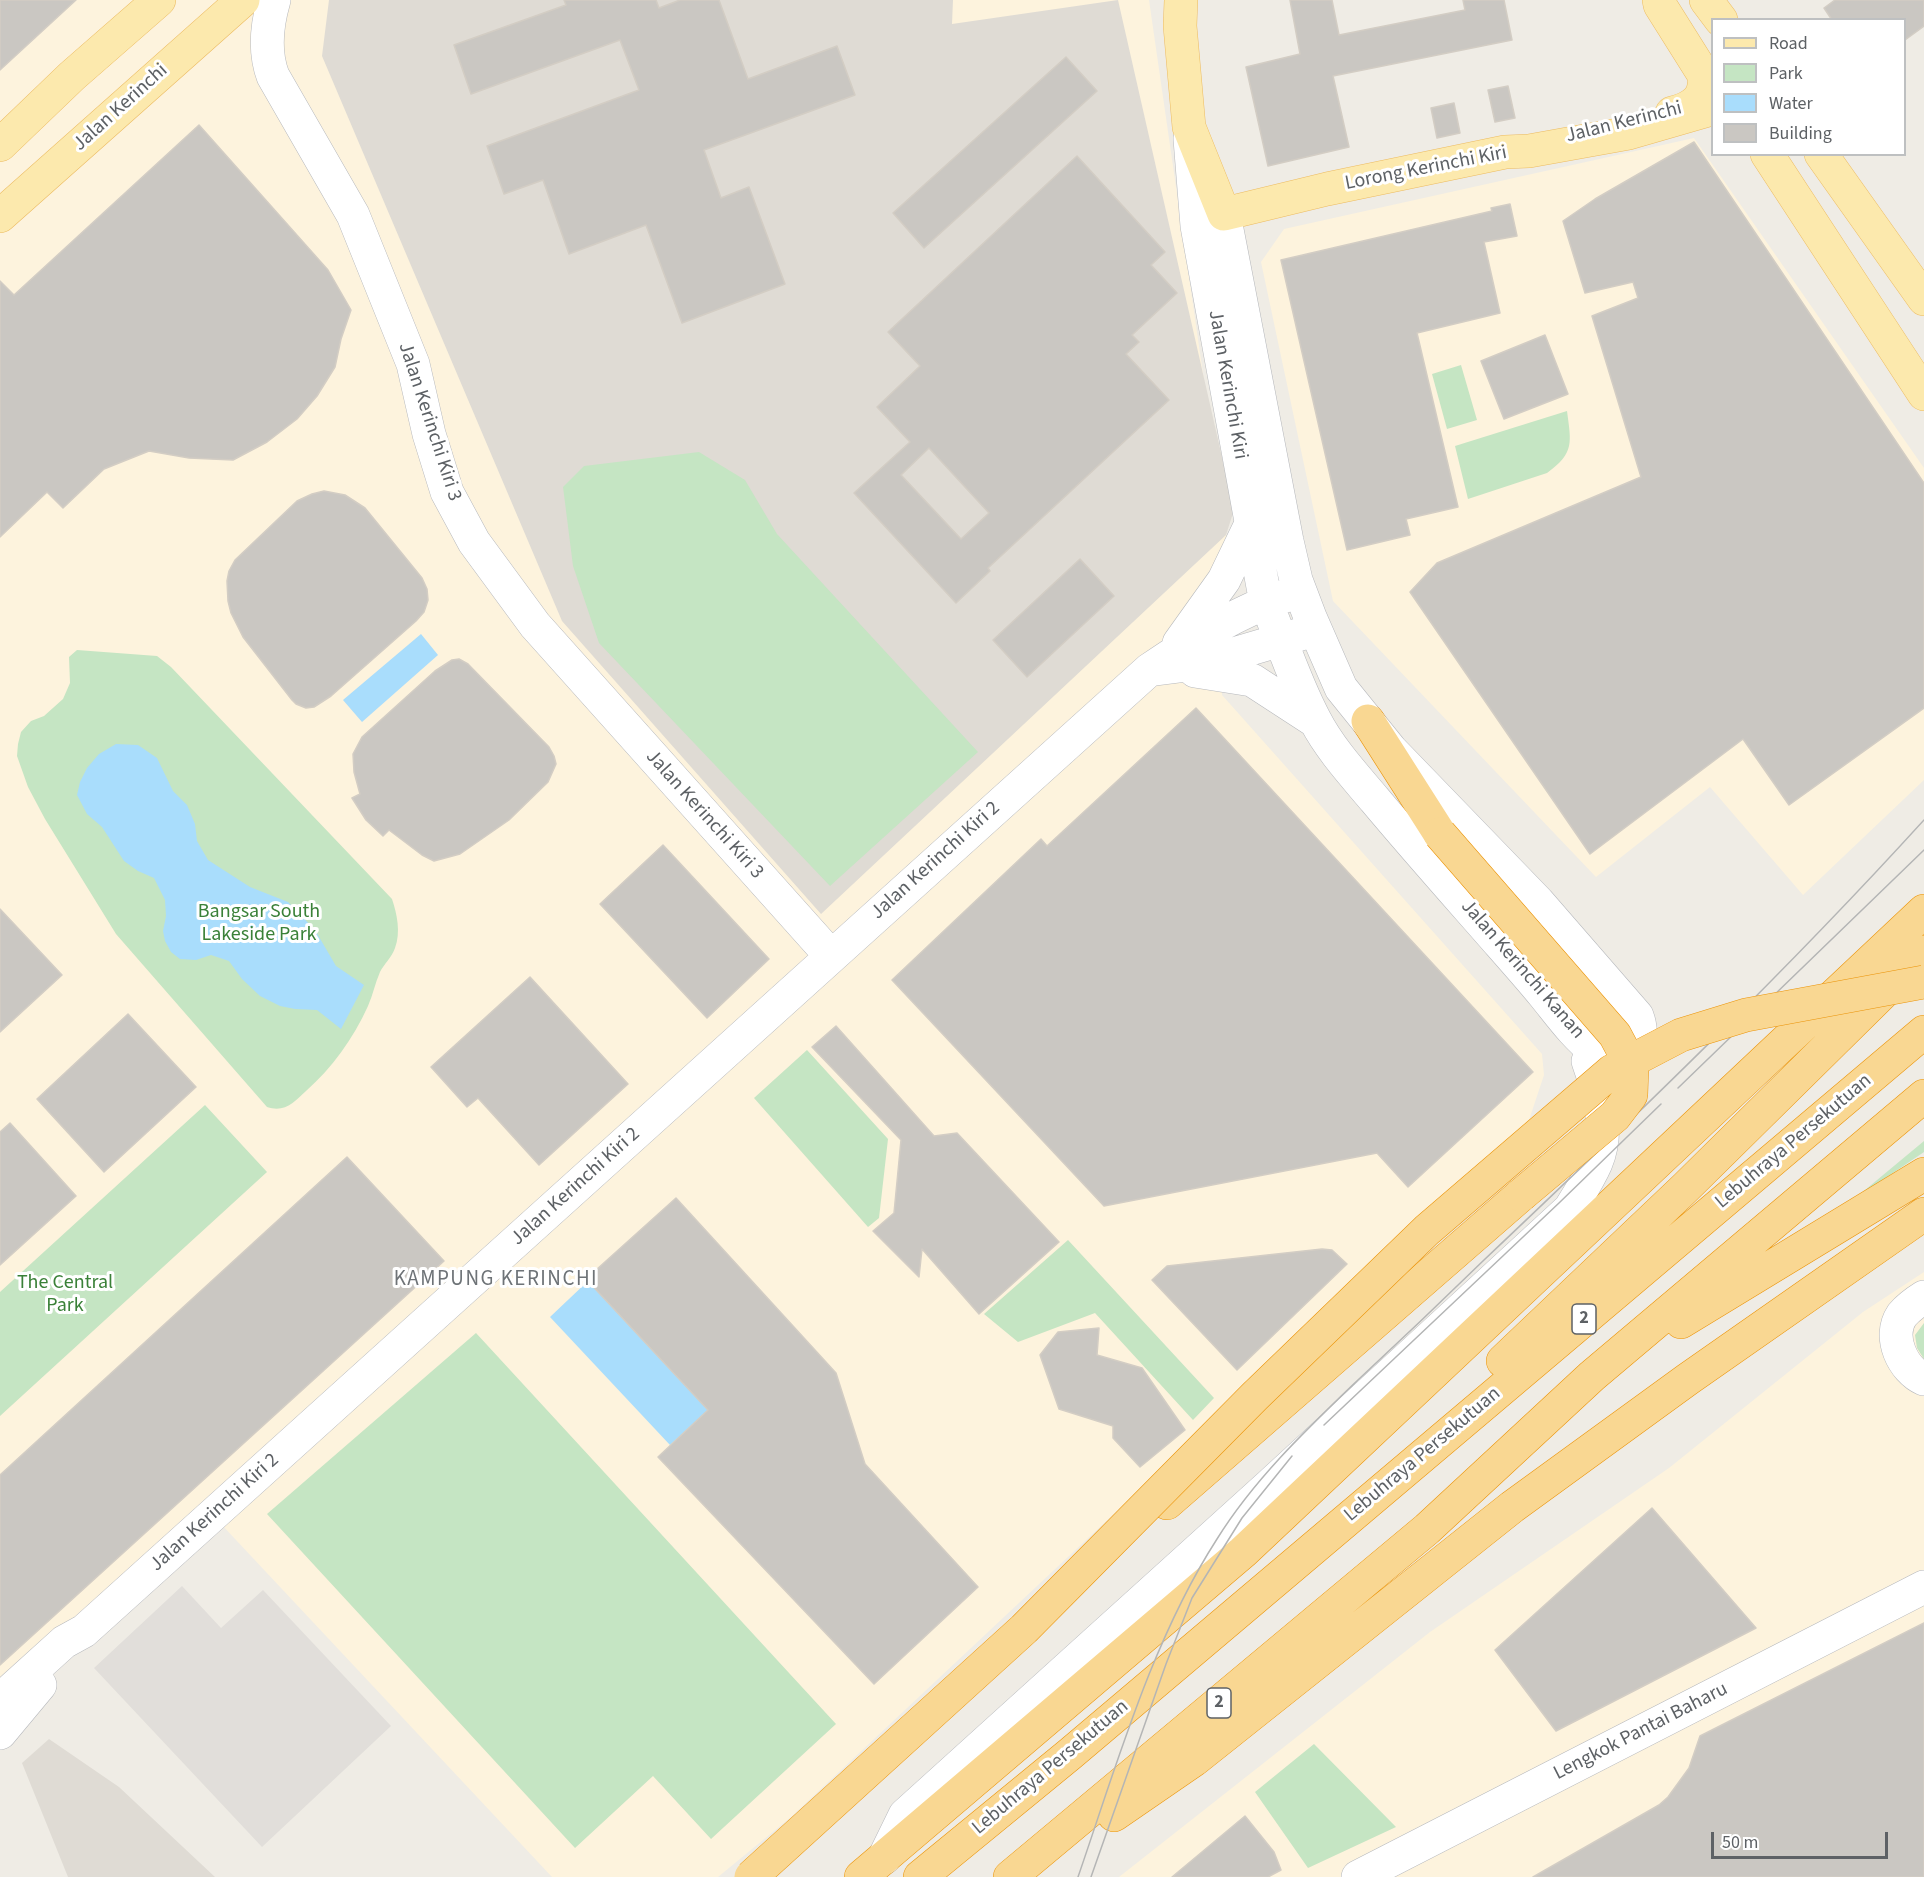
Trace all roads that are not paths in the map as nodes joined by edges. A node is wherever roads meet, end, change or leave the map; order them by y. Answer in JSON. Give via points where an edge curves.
{"nodes":[{"id":1,"x":159,"y":0,"type":"edge"},
{"id":2,"x":243,"y":0,"type":"edge"},
{"id":3,"x":274,"y":0,"type":"edge"},
{"id":4,"x":1181,"y":0,"type":"edge"},
{"id":5,"x":1659,"y":0,"type":"edge"},
{"id":6,"x":1706,"y":0,"type":"edge"},
{"id":7,"x":1720,"y":18,"type":"edge"},
{"id":8,"x":1711,"y":110,"type":"edge"},
{"id":9,"x":1189,"y":127,"type":"junction"},
{"id":10,"x":1629,"y":133,"type":"joint"},
{"id":11,"x":0,"y":145,"type":"edge"},
{"id":12,"x":1504,"y":152,"type":"junction"},
{"id":13,"x":1768,"y":156,"type":"edge"},
{"id":14,"x":1822,"y":156,"type":"edge"},
{"id":15,"x":1224,"y":214,"type":"junction"},
{"id":16,"x":0,"y":216,"type":"edge"},
{"id":17,"x":1924,"y":299,"type":"edge"},
{"id":18,"x":1924,"y":394,"type":"edge"},
{"id":19,"x":1252,"y":522,"type":"junction"},
{"id":20,"x":1301,"y":591,"type":"junction"},
{"id":21,"x":1266,"y":602,"type":"junction"},
{"id":22,"x":1315,"y":629,"type":"junction"},
{"id":23,"x":1281,"y":640,"type":"junction"},
{"id":24,"x":1163,"y":665,"type":"junction"},
{"id":25,"x":1315,"y":721,"type":"junction"},
{"id":26,"x":1368,"y":721,"type":"junction"},
{"id":27,"x":1910,"y":935,"type":"edge"},
{"id":28,"x":831,"y":956,"type":"junction"},
{"id":29,"x":1924,"y":982,"type":"edge"},
{"id":30,"x":1636,"y":1016,"type":"junction"},
{"id":31,"x":1924,"y":1032,"type":"edge"},
{"id":32,"x":1580,"y":1040,"type":"junction"},
{"id":33,"x":1924,"y":1096,"type":"edge"},
{"id":34,"x":1924,"y":1174,"type":"edge"},
{"id":35,"x":1924,"y":1214,"type":"edge"},
{"id":36,"x":1924,"y":1297,"type":"edge"},
{"id":37,"x":1592,"y":1376,"type":"junction"},
{"id":38,"x":1924,"y":1379,"type":"edge"},
{"id":39,"x":1924,"y":1587,"type":"edge"},
{"id":40,"x":1244,"y":1606,"type":"junction"},
{"id":41,"x":1024,"y":1629,"type":"junction"},
{"id":42,"x":84,"y":1631,"type":"junction"},
{"id":43,"x":0,"y":1700,"type":"edge"},
{"id":44,"x":0,"y":1733,"type":"edge"},
{"id":45,"x":872,"y":1867,"type":"edge"},
{"id":46,"x":751,"y":1877,"type":"edge"},
{"id":47,"x":920,"y":1877,"type":"edge"},
{"id":48,"x":1010,"y":1877,"type":"edge"},
{"id":49,"x":1024,"y":1877,"type":"edge"},
{"id":50,"x":1358,"y":1877,"type":"edge"}],
"edges":[{"from":1,"to":11,"type":"main road"},
{"from":2,"to":16,"type":"main road","name":"Jalan Kerinchi"},
{"from":3,"to":28,"type":"street","name":"Jalan Kerinchi Kiri 3","via":[[267,60],[353,215],[413,364],[447,492],[474,542],[535,625]]},
{"from":4,"to":9,"type":"main road","name":"Jalan Kerinchi Kiri"},
{"from":5,"to":12,"type":"main road","name":"Jalan Kerinchi","via":[[1702,69],[1705,84],[1699,100],[1690,108],[1639,124]]},
{"from":6,"to":7,"type":"main road"},
{"from":8,"to":10,"type":"main road","name":"Jalan Kerinchi"},
{"from":9,"to":15,"type":"main road","name":"Jalan Kerinchi Kiri"},
{"from":9,"to":19,"type":"street","name":"Jalan Kerinchi Kiri","via":[[1197,226]]},
{"from":10,"to":12,"type":"main road","name":"Lorong Kerinchi Kiri"},
{"from":12,"to":15,"type":"main road","name":"Lorong Kerinchi Kiri"},
{"from":13,"to":18,"type":"main road"},
{"from":14,"to":17,"type":"main road"},
{"from":15,"to":20,"type":"street","name":"Jalan Kerinchi Kiri","via":[[1287,541]]},
{"from":19,"to":21,"type":"street","name":"Jalan Kerinchi Kiri"},
{"from":19,"to":24,"type":"street","via":[[1224,580]]},
{"from":20,"to":21,"type":"street"},
{"from":20,"to":22,"type":"street","name":"Jalan Kerinchi Kiri"},
{"from":21,"to":23,"type":"street","name":"Jalan Kerinchi Kiri"},
{"from":21,"to":24,"type":"street","via":[[1234,617]]},
{"from":22,"to":23,"type":"street"},
{"from":22,"to":26,"type":"street","via":[[1341,688]]},
{"from":23,"to":24,"type":"street","via":[[1203,663]]},
{"from":23,"to":25,"type":"street","name":"Jalan Kerinchi Kanan"},
{"from":24,"to":25,"type":"street","via":[[1252,680]]},
{"from":24,"to":28,"type":"street","name":"Jalan Kerinchi Kiri 2"},
{"from":25,"to":32,"type":"street","name":"Jalan Kerinchi Kanan","via":[[1342,761]]},
{"from":26,"to":30,"type":"street","via":[[1538,902]]},
{"from":26,"to":41,"type":"highway","bridge":true,"via":[[1440,834],[1615,1035],[1632,1067],[1631,1095],[1615,1116]]},
{"from":27,"to":30,"type":"street","via":[[1776,1014],[1706,1029],[1676,1027]]},
{"from":27,"to":40,"type":"highway","via":[[1685,1188]]},
{"from":27,"to":45,"type":"highway","via":[[1243,1552]]},
{"from":28,"to":42,"type":"street","name":"Jalan Kerinchi Kiri 2"},
{"from":29,"to":41,"type":"highway","bridge":true,"via":[[1746,1016],[1681,1035],[1612,1071],[1427,1230],[1255,1396]]},
{"from":30,"to":32,"type":"street","name":"Jalan Kerinchi Kanan","via":[[1641,1038],[1637,1049],[1624,1060],[1605,1058]]},
{"from":31,"to":40,"type":"highway","name":"Lebuhraya Persekutuan","number":"2"},
{"from":32,"to":45,"type":"street","via":[[1598,1091],[1602,1137],[1597,1162],[1570,1209],[905,1815]]},
{"from":33,"to":37,"type":"highway","number":"2"},
{"from":34,"to":37,"type":"highway"},
{"from":35,"to":49,"type":"highway","via":[[1512,1507],[1194,1760]]},
{"from":36,"to":38,"type":"street","via":[[1901,1317],[1897,1334],[1903,1363]]},
{"from":37,"to":48,"type":"highway","number":"2","via":[[1427,1529]]},
{"from":39,"to":50,"type":"street","name":"Lengkok Pantai Baharu"},
{"from":40,"to":47,"type":"highway","name":"Lebuhraya Persekutuan","number":"2"},
{"from":41,"to":46,"type":"highway","bridge":true},
{"from":42,"to":43,"type":"street","name":"Jalan Kerinchi Kiri 2","via":[[64,1642]]},
{"from":42,"to":44,"type":"street","via":[[74,1652],[47,1676]]}]}
